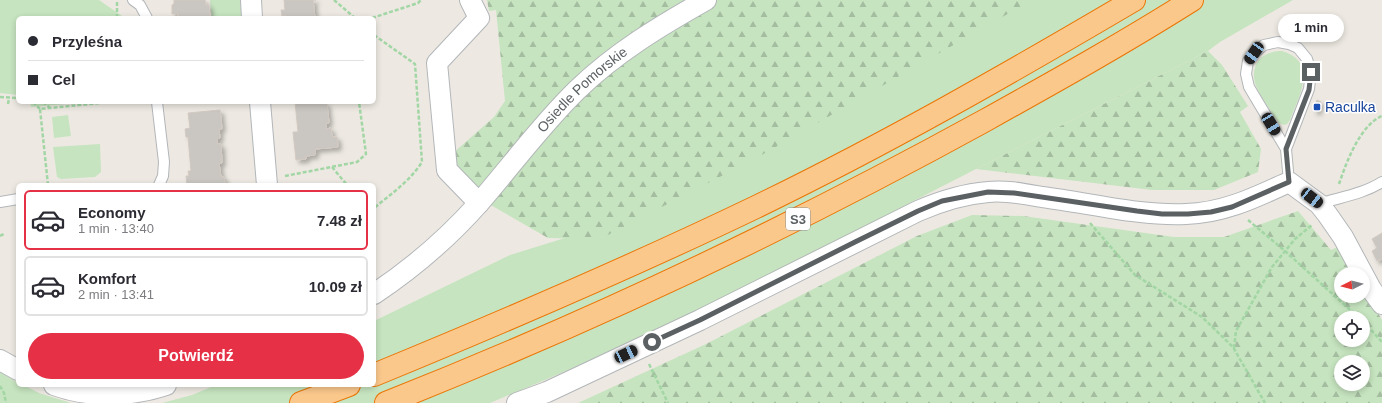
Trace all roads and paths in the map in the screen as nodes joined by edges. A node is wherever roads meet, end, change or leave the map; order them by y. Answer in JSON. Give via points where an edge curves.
{"nodes":[{"id":1,"x":117,"y":0,"type":"edge"},
{"id":2,"x":133,"y":0,"type":"edge"},
{"id":3,"x":250,"y":0,"type":"edge"},
{"id":4,"x":334,"y":0,"type":"edge"},
{"id":5,"x":421,"y":0,"type":"edge"},
{"id":6,"x":470,"y":0,"type":"edge"},
{"id":7,"x":706,"y":0,"type":"edge"},
{"id":8,"x":1134,"y":0,"type":"edge"},
{"id":9,"x":1192,"y":0,"type":"edge"},
{"id":10,"x":117,"y":16,"type":"edge"},
{"id":11,"x":146,"y":16,"type":"edge"},
{"id":12,"x":252,"y":16,"type":"edge"},
{"id":13,"x":353,"y":16,"type":"edge"},
{"id":14,"x":376,"y":17,"type":"edge"},
{"id":15,"x":376,"y":36,"type":"edge"},
{"id":16,"x":0,"y":96,"type":"edge"},
{"id":17,"x":9,"y":98,"type":"junction"},
{"id":18,"x":16,"y":98,"type":"edge"},
{"id":19,"x":8,"y":104,"type":"dead end"},
{"id":20,"x":35,"y":104,"type":"edge"},
{"id":21,"x":45,"y":104,"type":"edge"},
{"id":22,"x":90,"y":104,"type":"edge"},
{"id":23,"x":157,"y":104,"type":"edge"},
{"id":24,"x":260,"y":104,"type":"edge"},
{"id":25,"x":360,"y":104,"type":"edge"},
{"id":26,"x":50,"y":108,"type":"junction"},
{"id":27,"x":40,"y":109,"type":"junction"},
{"id":28,"x":1382,"y":116,"type":"edge"},
{"id":29,"x":1286,"y":149,"type":"junction"},
{"id":30,"x":332,"y":167,"type":"junction"},
{"id":31,"x":267,"y":182,"type":"edge"},
{"id":32,"x":1289,"y":182,"type":"junction"},
{"id":33,"x":1382,"y":182,"type":"edge"},
{"id":34,"x":48,"y":183,"type":"edge"},
{"id":35,"x":160,"y":183,"type":"edge"},
{"id":36,"x":346,"y":183,"type":"edge"},
{"id":37,"x":16,"y":199,"type":"edge"},
{"id":38,"x":1073,"y":201,"type":"junction"},
{"id":39,"x":0,"y":202,"type":"edge"},
{"id":40,"x":479,"y":203,"type":"junction"},
{"id":41,"x":376,"y":206,"type":"edge"},
{"id":42,"x":1327,"y":206,"type":"junction"},
{"id":43,"x":1247,"y":219,"type":"dead end"},
{"id":44,"x":4,"y":234,"type":"dead end"},
{"id":45,"x":0,"y":236,"type":"edge"},
{"id":46,"x":1286,"y":251,"type":"junction"},
{"id":47,"x":376,"y":293,"type":"edge"},
{"id":48,"x":1382,"y":304,"type":"edge"},
{"id":49,"x":1351,"y":311,"type":"edge"},
{"id":50,"x":1370,"y":329,"type":"edge"},
{"id":51,"x":1382,"y":342,"type":"edge"},
{"id":52,"x":640,"y":348,"type":"junction"},
{"id":53,"x":1234,"y":348,"type":"junction"},
{"id":54,"x":0,"y":360,"type":"edge"},
{"id":55,"x":16,"y":369,"type":"edge"},
{"id":56,"x":376,"y":374,"type":"edge"},
{"id":57,"x":0,"y":386,"type":"edge"},
{"id":58,"x":62,"y":387,"type":"edge"},
{"id":59,"x":157,"y":387,"type":"edge"},
{"id":60,"x":344,"y":387,"type":"edge"},
{"id":61,"x":6,"y":403,"type":"edge"},
{"id":62,"x":301,"y":403,"type":"edge"},
{"id":63,"x":386,"y":403,"type":"edge"},
{"id":64,"x":518,"y":403,"type":"edge"},
{"id":65,"x":668,"y":403,"type":"edge"},
{"id":66,"x":1265,"y":403,"type":"edge"}],
"edges":[{"from":1,"to":10,"type":"path"},
{"from":2,"to":11,"type":"lane","via":[[140,5]]},
{"from":3,"to":12,"type":"street"},
{"from":4,"to":13,"type":"path"},
{"from":5,"to":14,"type":"path"},
{"from":6,"to":40,"type":"street","via":[[480,18],[437,63],[447,170]]},
{"from":7,"to":40,"type":"street","name":"Osiedle Pomorskie","via":[[616,56],[578,89],[546,122]]},
{"from":8,"to":56,"type":"highway","number":"S3","via":[[1029,62],[889,139],[757,206],[589,284]]},
{"from":9,"to":63,"type":"highway","number":"S3","via":[[984,121],[776,230],[602,312]]},
{"from":15,"to":41,"type":"path","via":[[415,64],[422,162],[402,185]]},
{"from":16,"to":17,"type":"path"},
{"from":17,"to":18,"type":"path"},
{"from":17,"to":19,"type":"path"},
{"from":20,"to":27,"type":"path"},
{"from":21,"to":26,"type":"path"},
{"from":22,"to":26,"type":"path"},
{"from":23,"to":35,"type":"lane","via":[[164,162]]},
{"from":24,"to":31,"type":"street"},
{"from":25,"to":30,"type":"path","via":[[366,154],[357,162]]},
{"from":26,"to":27,"type":"path"},
{"from":27,"to":34,"type":"path"},
{"from":28,"to":42,"type":"path","via":[[1376,118],[1363,132]]},
{"from":29,"to":29,"type":"lane","via":[[1249,87],[1246,74],[1248,62],[1254,53],[1264,45],[1278,42],[1298,48],[1307,59],[1311,72],[1309,90]]},
{"from":29,"to":32,"type":"lane"},
{"from":30,"to":31,"type":"path"},
{"from":30,"to":36,"type":"path"},
{"from":32,"to":38,"type":"street","via":[[1232,207],[1211,212],[1162,214]]},
{"from":32,"to":42,"type":"street"},
{"from":33,"to":42,"type":"lane"},
{"from":37,"to":39,"type":"lane"},
{"from":38,"to":52,"type":"street","via":[[988,192],[942,201]]},
{"from":38,"to":53,"type":"path","via":[[1135,275],[1202,317]]},
{"from":40,"to":47,"type":"street","name":"Osiedle Pomorskie","via":[[432,251]]},
{"from":42,"to":46,"type":"path"},
{"from":42,"to":48,"type":"street","via":[[1371,289]]},
{"from":43,"to":46,"type":"path"},
{"from":44,"to":45,"type":"path"},
{"from":46,"to":49,"type":"path"},
{"from":46,"to":53,"type":"path","via":[[1272,267],[1236,331]]},
{"from":50,"to":51,"type":"path"},
{"from":52,"to":64,"type":"street"},
{"from":52,"to":65,"type":"path"},
{"from":53,"to":66,"type":"path"},
{"from":54,"to":55,"type":"street"},
{"from":57,"to":61,"type":"path"},
{"from":58,"to":59,"type":"street","via":[[110,395]]},
{"from":60,"to":62,"type":"highway"}]}
